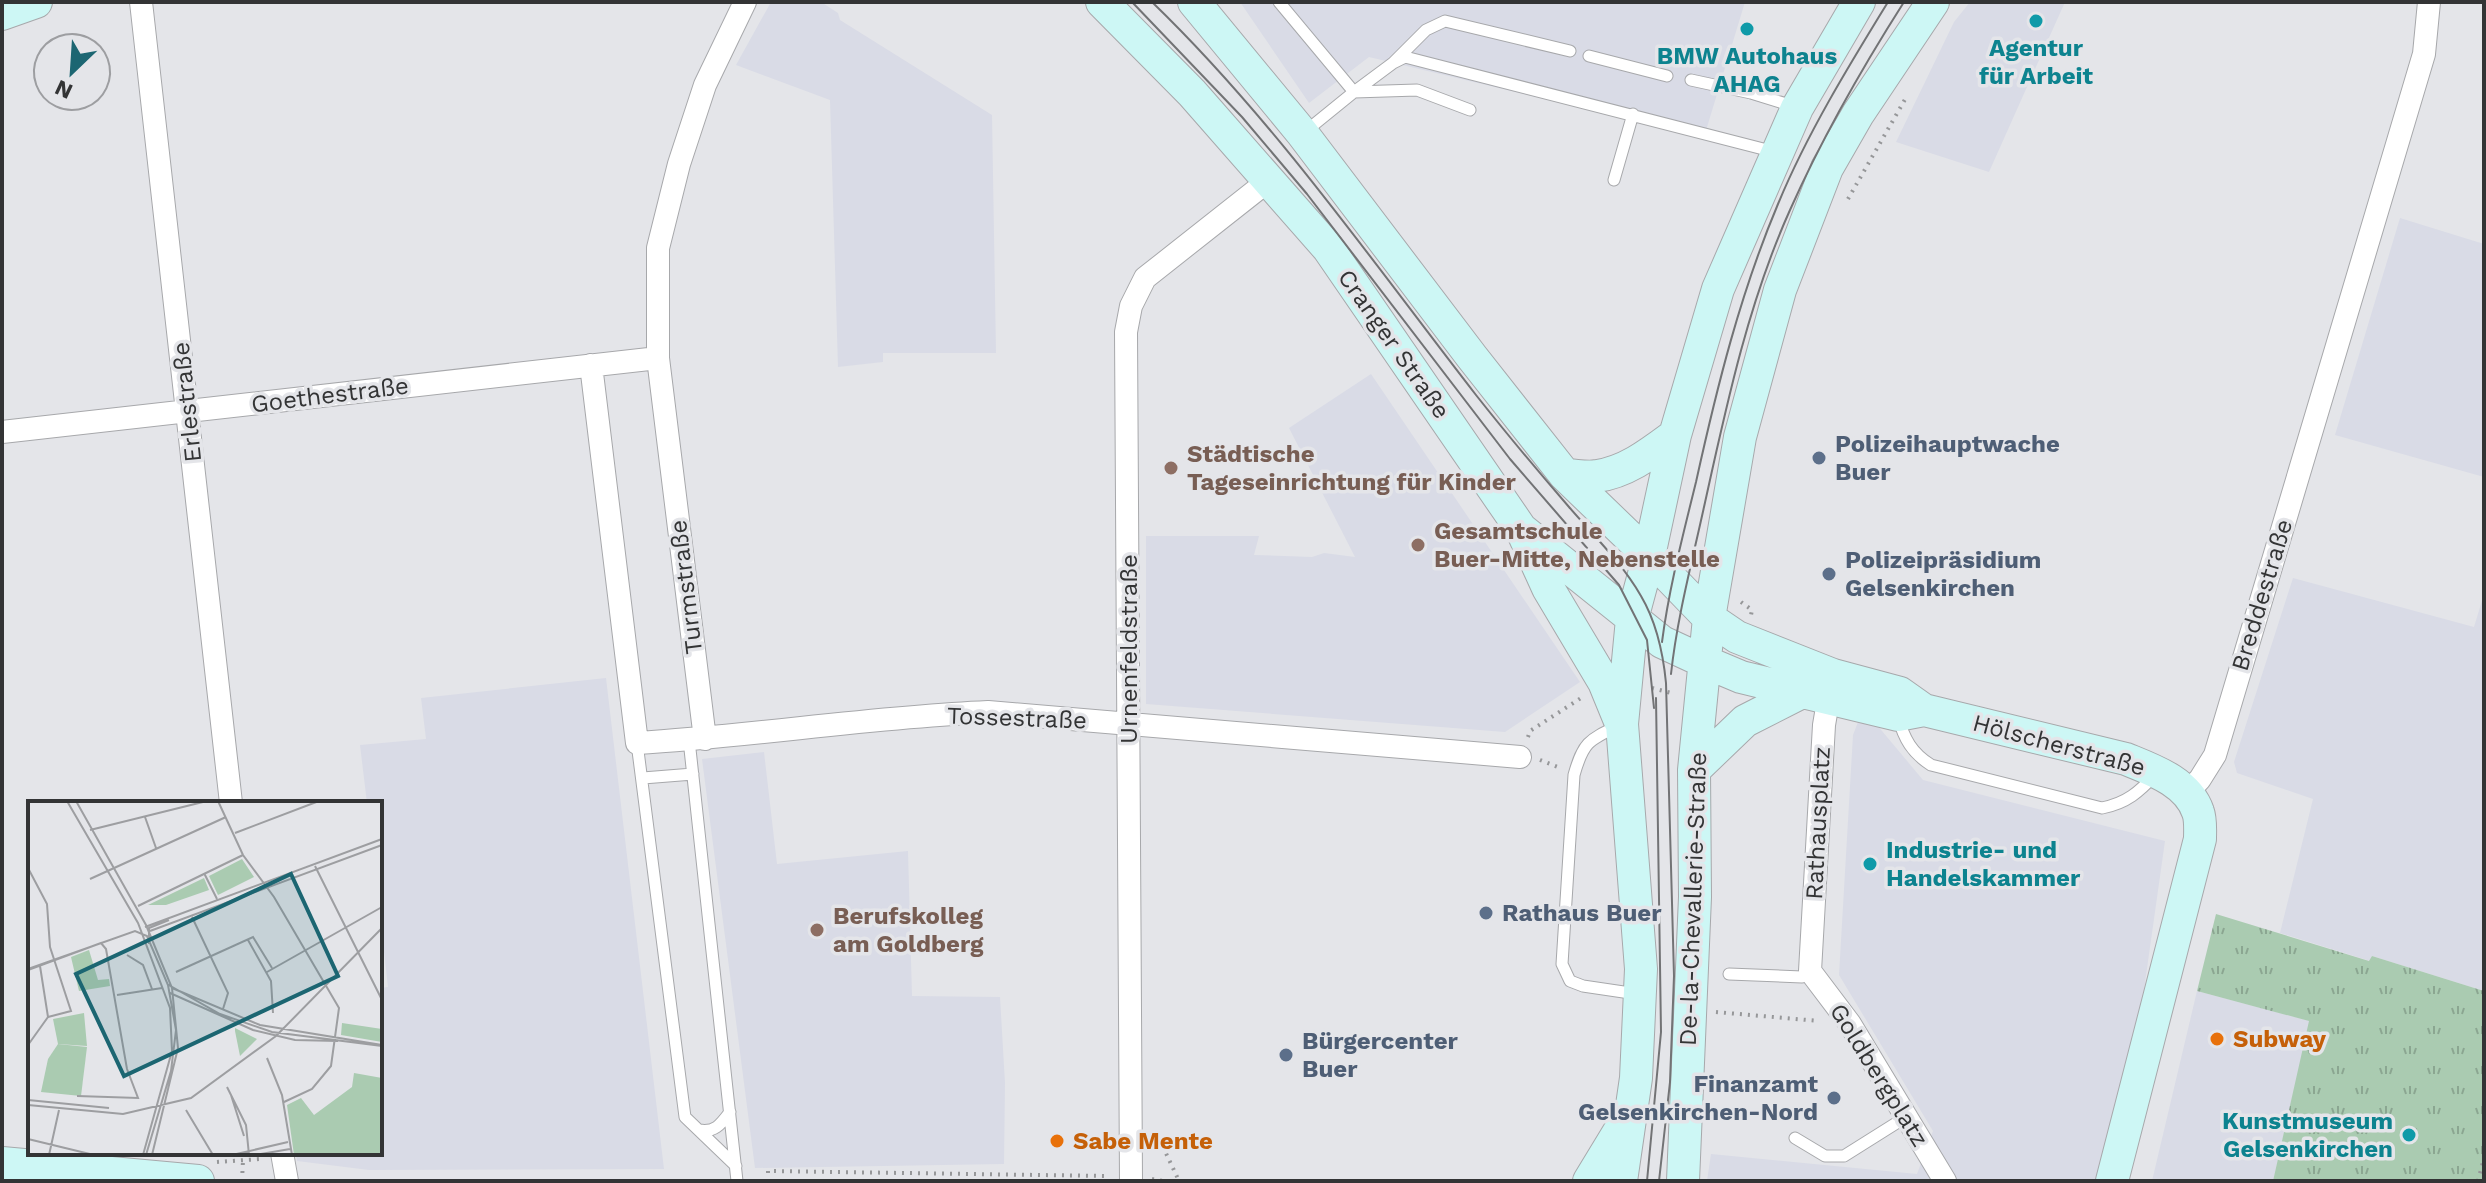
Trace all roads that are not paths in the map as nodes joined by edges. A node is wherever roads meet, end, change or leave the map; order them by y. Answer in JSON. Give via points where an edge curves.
{"nodes":[{"id":1,"x":36,"y":2,"type":"edge"},
{"id":2,"x":141,"y":2,"type":"edge"},
{"id":3,"x":745,"y":2,"type":"edge"},
{"id":4,"x":1102,"y":2,"type":"edge"},
{"id":5,"x":1194,"y":2,"type":"edge"},
{"id":6,"x":1279,"y":2,"type":"edge"},
{"id":7,"x":1859,"y":2,"type":"edge"},
{"id":8,"x":1933,"y":2,"type":"edge"},
{"id":9,"x":2429,"y":2,"type":"edge"},
{"id":10,"x":2,"y":14,"type":"edge"},
{"id":11,"x":1570,"y":51,"type":"dead end"},
{"id":12,"x":1589,"y":56,"type":"dead end"},
{"id":13,"x":1393,"y":63,"type":"junction"},
{"id":14,"x":1667,"y":76,"type":"dead end"},
{"id":15,"x":1691,"y":80,"type":"dead end"},
{"id":16,"x":1354,"y":92,"type":"junction"},
{"id":17,"x":1797,"y":108,"type":"junction"},
{"id":18,"x":1470,"y":110,"type":"dead end"},
{"id":19,"x":1633,"y":114,"type":"junction"},
{"id":20,"x":1302,"y":133,"type":"junction"},
{"id":21,"x":1775,"y":152,"type":"junction"},
{"id":22,"x":1614,"y":180,"type":"dead end"},
{"id":23,"x":1268,"y":181,"type":"junction"},
{"id":24,"x":658,"y":358,"type":"junction"},
{"id":25,"x":591,"y":365,"type":"junction"},
{"id":26,"x":188,"y":411,"type":"junction"},
{"id":27,"x":2,"y":432,"type":"edge"},
{"id":28,"x":1675,"y":435,"type":"junction"},
{"id":29,"x":1565,"y":475,"type":"junction"},
{"id":30,"x":1521,"y":529,"type":"junction"},
{"id":31,"x":1649,"y":556,"type":"junction"},
{"id":32,"x":1709,"y":618,"type":"junction"},
{"id":33,"x":1632,"y":619,"type":"junction"},
{"id":34,"x":1703,"y":661,"type":"junction"},
{"id":35,"x":1616,"y":672,"type":"junction"},
{"id":36,"x":1821,"y":689,"type":"junction"},
{"id":37,"x":1907,"y":706,"type":"junction"},
{"id":38,"x":1130,"y":724,"type":"junction"},
{"id":39,"x":1622,"y":724,"type":"junction"},
{"id":40,"x":697,"y":740,"type":"junction"},
{"id":41,"x":637,"y":743,"type":"junction"},
{"id":42,"x":1520,"y":757,"type":"road end"},
{"id":43,"x":1694,"y":770,"type":"junction"},
{"id":44,"x":2158,"y":771,"type":"junction"},
{"id":45,"x":693,"y":774,"type":"junction"},
{"id":46,"x":643,"y":778,"type":"junction"},
{"id":47,"x":2187,"y":793,"type":"junction"},
{"id":48,"x":231,"y":801,"type":"edge"},
{"id":49,"x":1810,"y":971,"type":"junction"},
{"id":50,"x":1729,"y":974,"type":"dead end"},
{"id":51,"x":1640,"y":994,"type":"junction"},
{"id":52,"x":1636,"y":1078,"type":"junction"},
{"id":53,"x":730,"y":1112,"type":"junction"},
{"id":54,"x":1910,"y":1123,"type":"junction"},
{"id":55,"x":698,"y":1130,"type":"junction"},
{"id":56,"x":1795,"y":1138,"type":"dead end"},
{"id":57,"x":282,"y":1155,"type":"edge"},
{"id":58,"x":2,"y":1163,"type":"edge"},
{"id":59,"x":736,"y":1166,"type":"junction"},
{"id":60,"x":205,"y":1172,"type":"edge"},
{"id":61,"x":1132,"y":1178,"type":"edge"},
{"id":62,"x":287,"y":1181,"type":"edge"},
{"id":63,"x":737,"y":1181,"type":"edge"},
{"id":64,"x":1589,"y":1181,"type":"edge"},
{"id":65,"x":1621,"y":1181,"type":"edge"},
{"id":66,"x":1683,"y":1181,"type":"edge"},
{"id":67,"x":1945,"y":1181,"type":"edge"},
{"id":68,"x":2112,"y":1181,"type":"edge"}],
"edges":[{"from":1,"to":10,"type":"main road"},
{"from":2,"to":26,"type":"street","name":"Erlestraße"},
{"from":3,"to":24,"type":"street","name":"Turmstraße","via":[[705,85],[658,248]]},
{"from":4,"to":23,"type":"main road","name":"Cranger Straße","via":[[1192,93]]},
{"from":5,"to":20,"type":"main road"},
{"from":6,"to":16,"type":"lane"},
{"from":7,"to":17,"type":"main road"},
{"from":8,"to":32,"type":"main road","name":"De-la-Chevallerie-Straße","via":[[1827,168],[1780,290],[1740,437]]},
{"from":9,"to":47,"type":"street","name":"Breddestraße","via":[[2424,54],[2215,755]]},
{"from":11,"to":13,"type":"lane","via":[[1445,21],[1426,30]]},
{"from":12,"to":14,"type":"lane"},
{"from":13,"to":16,"type":"lane"},
{"from":13,"to":19,"type":"lane","via":[[1405,57]]},
{"from":15,"to":17,"type":"lane"},
{"from":16,"to":18,"type":"lane","via":[[1417,90]]},
{"from":16,"to":20,"type":"lane"},
{"from":17,"to":21,"type":"main road"},
{"from":19,"to":21,"type":"lane"},
{"from":19,"to":22,"type":"lane"},
{"from":20,"to":29,"type":"main road"},
{"from":21,"to":28,"type":"main road","via":[[1718,289]]},
{"from":23,"to":30,"type":"main road","name":"Cranger Straße","via":[[1328,248]]},
{"from":23,"to":38,"type":"street","name":"Urnenfeldstraße","via":[[1145,278],[1131,306],[1126,332]]},
{"from":24,"to":25,"type":"street","name":"Goethestraße"},
{"from":24,"to":40,"type":"street","name":"Turmstraße"},
{"from":25,"to":26,"type":"street","name":"Goethestraße"},
{"from":25,"to":41,"type":"street"},
{"from":26,"to":27,"type":"street","name":"Goethestraße"},
{"from":26,"to":48,"type":"street","name":"Erlestraße"},
{"from":28,"to":29,"type":"main road","via":[[1620,470]]},
{"from":28,"to":31,"type":"main road"},
{"from":29,"to":31,"type":"main road"},
{"from":30,"to":33,"type":"main road","name":"Cranger Straße"},
{"from":30,"to":35,"type":"main road","name":"De-la-Chevallerie-Straße","via":[[1548,588]]},
{"from":31,"to":32,"type":"main road"},
{"from":31,"to":33,"type":"main road"},
{"from":32,"to":34,"type":"main road","name":"De-la-Chevallerie-Straße"},
{"from":32,"to":36,"type":"main road","name":"Hölscherstraße"},
{"from":33,"to":34,"type":"main road","name":"Cranger Straße","via":[[1662,642]]},
{"from":33,"to":35,"type":"main road"},
{"from":34,"to":36,"type":"main road","name":"Hölscherstraße","via":[[1741,677]]},
{"from":34,"to":43,"type":"main road","name":"De-la-Chevallerie-Straße"},
{"from":35,"to":39,"type":"main road","name":"De-la-Chevallerie-Straße"},
{"from":36,"to":37,"type":"main road","name":"Hölscherstraße"},
{"from":36,"to":43,"type":"main road","via":[[1745,721]]},
{"from":36,"to":49,"type":"street","name":"Rathausplatz"},
{"from":37,"to":44,"type":"main road","name":"Hölscherstraße"},
{"from":37,"to":44,"type":"lane","via":[[1903,735],[1916,756],[1931,765],[2102,808],[2137,795]]},
{"from":38,"to":40,"type":"street","name":"Tossestraße","via":[[988,712]]},
{"from":38,"to":42,"type":"street","name":"Tossestraße"},
{"from":38,"to":61,"type":"street","name":"Urnenfeldstraße"},
{"from":39,"to":51,"type":"main road","name":"De-la-Chevallerie-Straße"},
{"from":39,"to":51,"type":"lane","via":[[1581,749],[1574,775],[1562,964],[1570,981]]},
{"from":40,"to":41,"type":"street"},
{"from":40,"to":45,"type":"lane"},
{"from":41,"to":46,"type":"lane"},
{"from":43,"to":66,"type":"main road","name":"De-la-Chevallerie-Straße","via":[[1695,897]]},
{"from":44,"to":47,"type":"main road","name":"Hölscherstraße"},
{"from":45,"to":46,"type":"lane"},
{"from":45,"to":53,"type":"lane"},
{"from":46,"to":55,"type":"lane","via":[[685,1117]]},
{"from":47,"to":68,"type":"main road","via":[[2199,813],[2200,839]]},
{"from":49,"to":50,"type":"lane","via":[[1802,977]]},
{"from":49,"to":54,"type":"street","name":"Goldbergplatz","via":[[1850,1024]]},
{"from":51,"to":52,"type":"main road","name":"De-la-Chevallerie-Straße"},
{"from":52,"to":64,"type":"main road","via":[[1617,1138]]},
{"from":52,"to":65,"type":"main road","name":"De-la-Chevallerie-Straße"},
{"from":53,"to":55,"type":"lane","via":[[717,1128]]},
{"from":53,"to":59,"type":"lane"},
{"from":54,"to":56,"type":"lane","via":[[1844,1156],[1825,1156]]},
{"from":54,"to":67,"type":"street","name":"Goldbergplatz"},
{"from":55,"to":59,"type":"lane"},
{"from":57,"to":62,"type":"street"},
{"from":58,"to":60,"type":"main road"},
{"from":59,"to":63,"type":"lane"}]}
